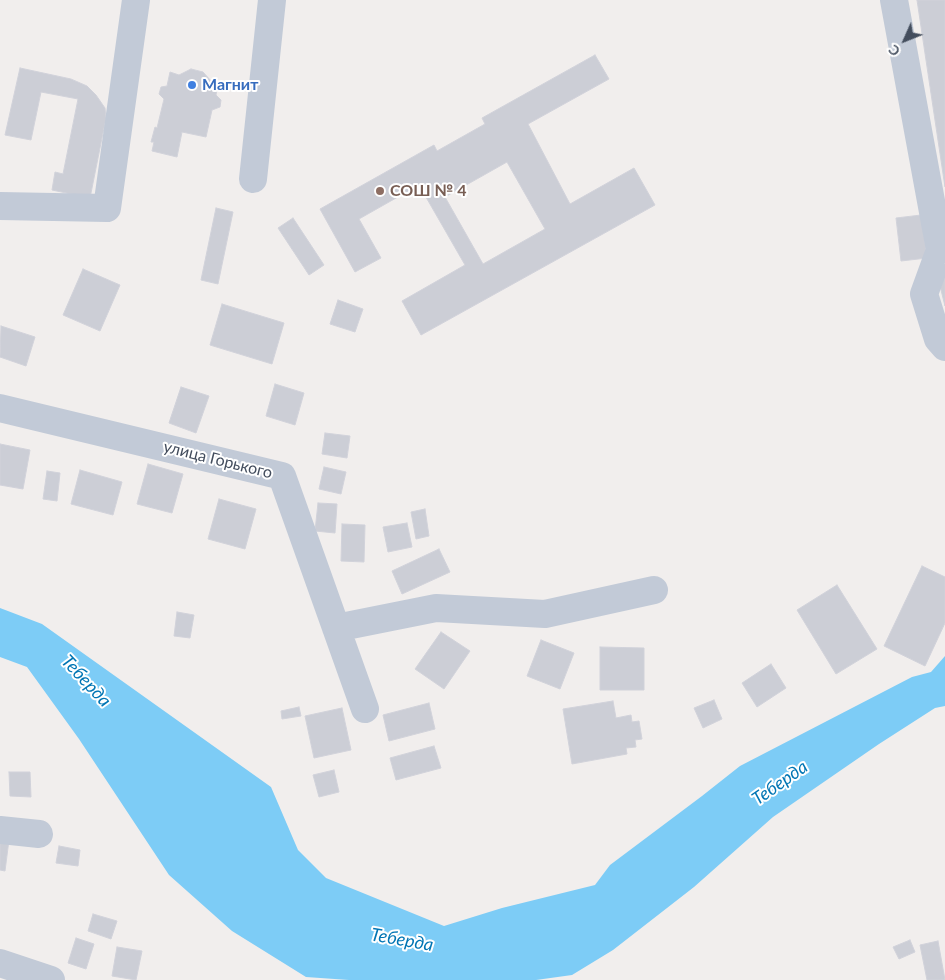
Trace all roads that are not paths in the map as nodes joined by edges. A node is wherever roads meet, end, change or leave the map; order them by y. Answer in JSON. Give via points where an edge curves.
{"nodes":[{"id":1,"x":136,"y":0,"type":"edge"},
{"id":2,"x":272,"y":0,"type":"edge"},
{"id":3,"x":894,"y":0,"type":"edge"},
{"id":4,"x":254,"y":179,"type":"dead end"},
{"id":5,"x":0,"y":206,"type":"edge"},
{"id":6,"x":943,"y":250,"type":"edge"},
{"id":7,"x":945,"y":347,"type":"edge"},
{"id":8,"x":0,"y":408,"type":"edge"},
{"id":9,"x":654,"y":590,"type":"dead end"},
{"id":10,"x":336,"y":628,"type":"junction"},
{"id":11,"x":365,"y":709,"type":"dead end"},
{"id":12,"x":0,"y":830,"type":"edge"},
{"id":13,"x":39,"y":834,"type":"dead end"},
{"id":14,"x":0,"y":963,"type":"edge"},
{"id":15,"x":51,"y":980,"type":"edge"}],
"edges":[{"from":1,"to":5,"type":"street","via":[[107,208]]},
{"from":2,"to":4,"type":"street"},
{"from":3,"to":6,"type":"street"},
{"from":6,"to":7,"type":"street","via":[[924,294],[938,339]]},
{"from":8,"to":10,"type":"street","name":"улица Горького","via":[[282,476]]},
{"from":9,"to":10,"type":"street","via":[[545,614],[436,608]]},
{"from":10,"to":11,"type":"street","name":"улица Горького"},
{"from":12,"to":13,"type":"street"},
{"from":14,"to":15,"type":"street"}]}
